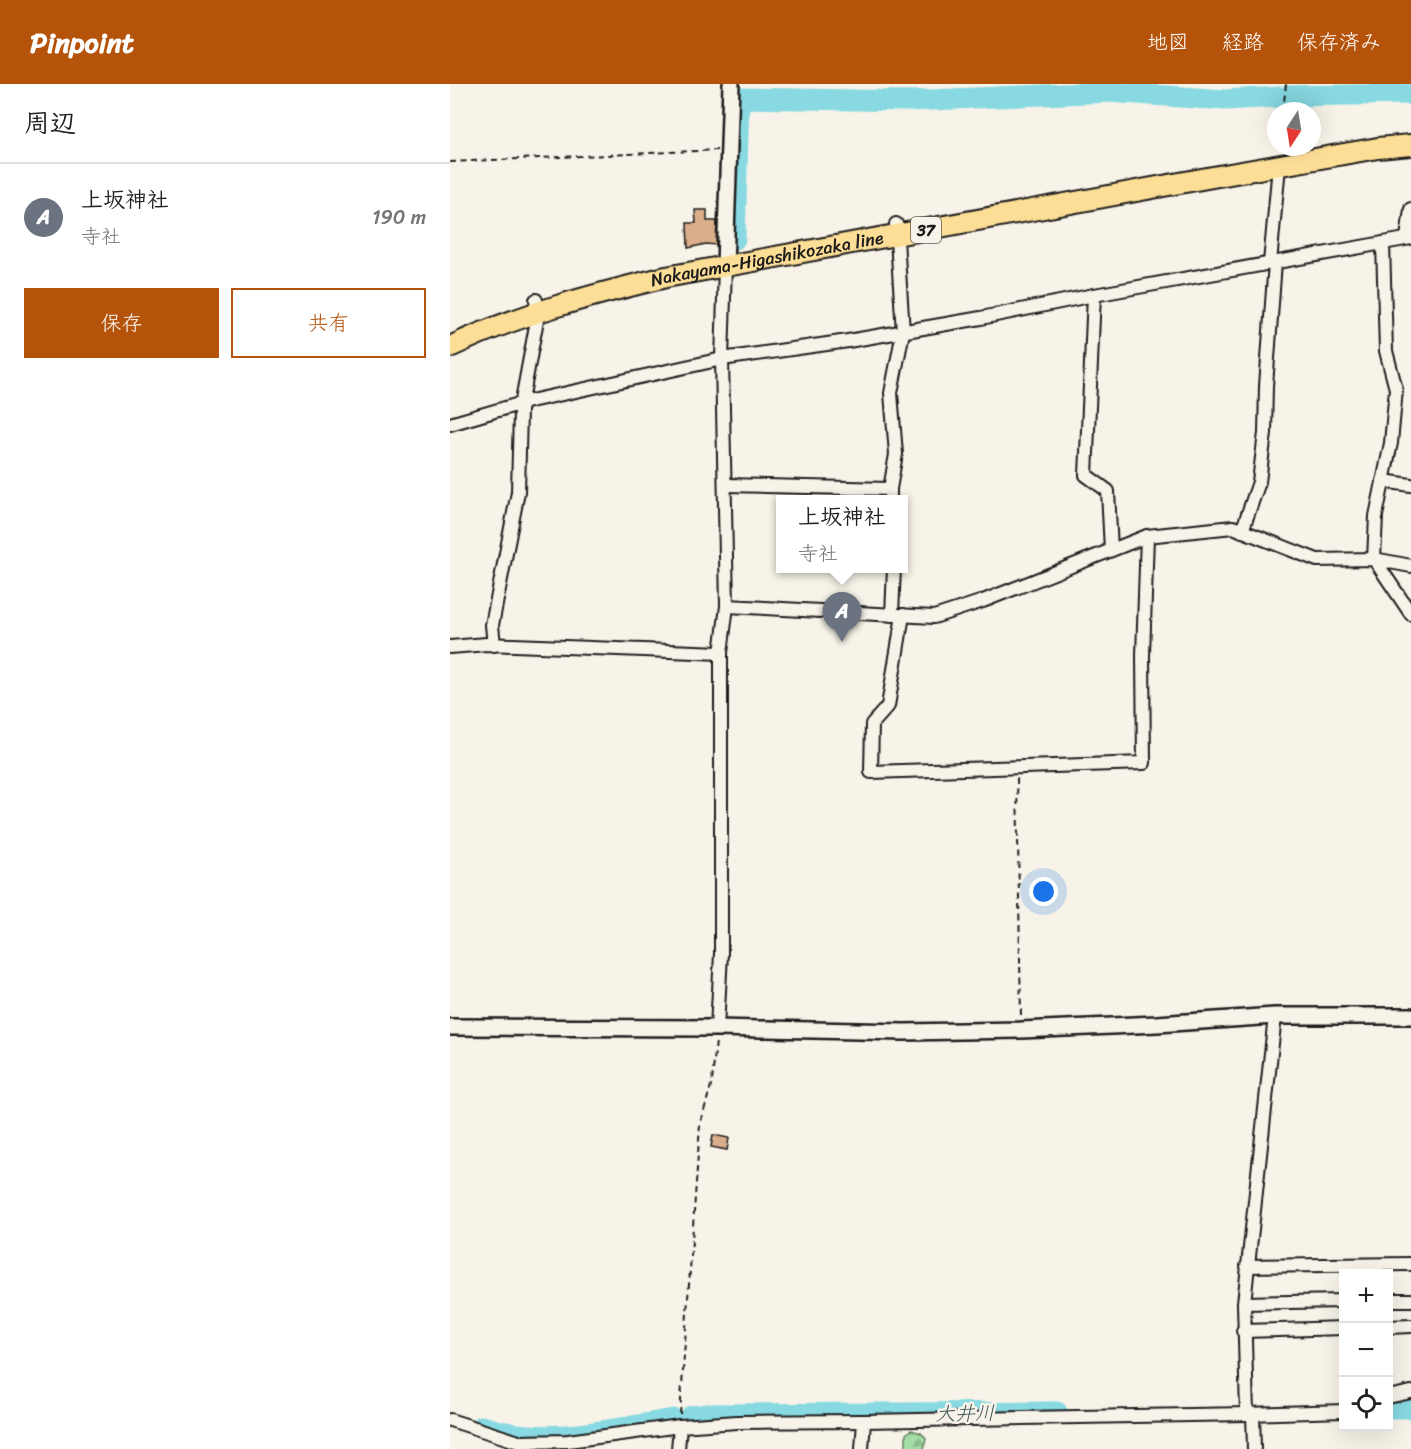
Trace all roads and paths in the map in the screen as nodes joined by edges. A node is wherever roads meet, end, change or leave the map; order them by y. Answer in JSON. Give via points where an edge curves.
{"nodes":[{"id":1,"x":731,"y":84,"type":"edge"},
{"id":2,"x":1286,"y":84,"type":"edge"},
{"id":3,"x":1284,"y":102,"type":"edge"},
{"id":4,"x":1411,"y":134,"type":"edge"},
{"id":5,"x":1411,"y":145,"type":"edge"},
{"id":6,"x":729,"y":149,"type":"junction"},
{"id":7,"x":450,"y":162,"type":"edge"},
{"id":8,"x":1279,"y":166,"type":"junction"},
{"id":9,"x":1411,"y":209,"type":"edge"},
{"id":10,"x":897,"y":230,"type":"junction"},
{"id":11,"x":1409,"y":238,"type":"edge"},
{"id":12,"x":1383,"y":243,"type":"junction"},
{"id":13,"x":725,"y":260,"type":"junction"},
{"id":14,"x":1273,"y":263,"type":"junction"},
{"id":15,"x":1094,"y":295,"type":"junction"},
{"id":16,"x":537,"y":305,"type":"junction"},
{"id":17,"x":903,"y":332,"type":"junction"},
{"id":18,"x":450,"y":335,"type":"edge"},
{"id":19,"x":450,"y":347,"type":"edge"},
{"id":20,"x":722,"y":359,"type":"junction"},
{"id":21,"x":522,"y":403,"type":"junction"},
{"id":22,"x":450,"y":424,"type":"edge"},
{"id":23,"x":1383,"y":481,"type":"junction"},
{"id":24,"x":725,"y":485,"type":"junction"},
{"id":25,"x":1411,"y":485,"type":"edge"},
{"id":26,"x":890,"y":494,"type":"edge"},
{"id":27,"x":1242,"y":531,"type":"junction"},
{"id":28,"x":1148,"y":536,"type":"junction"},
{"id":29,"x":1111,"y":550,"type":"junction"},
{"id":30,"x":1374,"y":559,"type":"junction"},
{"id":31,"x":1411,"y":566,"type":"edge"},
{"id":32,"x":894,"y":573,"type":"edge"},
{"id":33,"x":728,"y":606,"type":"junction"},
{"id":34,"x":1411,"y":614,"type":"edge"},
{"id":35,"x":898,"y":615,"type":"junction"},
{"id":36,"x":494,"y":645,"type":"junction"},
{"id":37,"x":450,"y":647,"type":"edge"},
{"id":38,"x":721,"y":653,"type":"junction"},
{"id":39,"x":1017,"y":767,"type":"junction"},
{"id":40,"x":1275,"y":1016,"type":"junction"},
{"id":41,"x":1411,"y":1016,"type":"edge"},
{"id":42,"x":450,"y":1027,"type":"edge"},
{"id":43,"x":717,"y":1028,"type":"junction"},
{"id":44,"x":1021,"y":1030,"type":"junction"},
{"id":45,"x":1411,"y":1264,"type":"edge"},
{"id":46,"x":1247,"y":1266,"type":"junction"},
{"id":47,"x":1393,"y":1300,"type":"edge"},
{"id":48,"x":1411,"y":1300,"type":"edge"},
{"id":49,"x":1339,"y":1301,"type":"edge"},
{"id":50,"x":1244,"y":1303,"type":"junction"},
{"id":51,"x":1411,"y":1326,"type":"edge"},
{"id":52,"x":1393,"y":1327,"type":"edge"},
{"id":53,"x":1339,"y":1328,"type":"edge"},
{"id":54,"x":1243,"y":1331,"type":"junction"},
{"id":55,"x":1411,"y":1392,"type":"edge"},
{"id":56,"x":1393,"y":1396,"type":"edge"},
{"id":57,"x":1339,"y":1411,"type":"edge"},
{"id":58,"x":1250,"y":1414,"type":"junction"},
{"id":59,"x":450,"y":1420,"type":"edge"},
{"id":60,"x":864,"y":1421,"type":"junction"},
{"id":61,"x":680,"y":1426,"type":"junction"},
{"id":62,"x":518,"y":1446,"type":"edge"},
{"id":63,"x":678,"y":1449,"type":"edge"},
{"id":64,"x":862,"y":1449,"type":"edge"},
{"id":65,"x":1254,"y":1449,"type":"edge"}],
"edges":[{"from":1,"to":6,"type":"street"},
{"from":2,"to":3,"type":"path"},
{"from":4,"to":10,"type":"main road","name":"Nakayama-Higashikozaka line","number":"37","via":[[1279,153]]},
{"from":5,"to":8,"type":"main road","name":"Nakayama-Higashikozaka line","number":"37"},
{"from":6,"to":7,"type":"path"},
{"from":6,"to":13,"type":"street"},
{"from":8,"to":10,"type":"main road","name":"Nakayama-Higashikozaka line","number":"37"},
{"from":8,"to":14,"type":"street"},
{"from":9,"to":11,"type":"street"},
{"from":10,"to":13,"type":"main road","name":"Nakayama-Higashikozaka line","number":"37"},
{"from":10,"to":17,"type":"street"},
{"from":11,"to":12,"type":"street"},
{"from":12,"to":14,"type":"street"},
{"from":12,"to":23,"type":"street","via":[[1386,351],[1396,389]]},
{"from":13,"to":16,"type":"main road","name":"Nakayama-Higashikozaka line","number":"37"},
{"from":13,"to":20,"type":"street"},
{"from":14,"to":15,"type":"street"},
{"from":14,"to":27,"type":"street","via":[[1265,433],[1259,482]]},
{"from":15,"to":17,"type":"street"},
{"from":15,"to":29,"type":"street","via":[[1086,475],[1108,491]]},
{"from":16,"to":18,"type":"main road","name":"Nakayama-Higashikozaka line","number":"37"},
{"from":16,"to":19,"type":"main road","name":"Nakayama-Higashikozaka line","number":"37"},
{"from":16,"to":21,"type":"street"},
{"from":17,"to":20,"type":"street"},
{"from":17,"to":26,"type":"street","via":[[891,393],[896,454]]},
{"from":20,"to":21,"type":"street"},
{"from":20,"to":24,"type":"street"},
{"from":21,"to":22,"type":"street"},
{"from":21,"to":36,"type":"street","via":[[518,492],[492,625]]},
{"from":23,"to":25,"type":"street"},
{"from":23,"to":30,"type":"street"},
{"from":24,"to":26,"type":"street"},
{"from":24,"to":33,"type":"street"},
{"from":27,"to":28,"type":"street","via":[[1233,527]]},
{"from":27,"to":30,"type":"street","via":[[1317,560]]},
{"from":28,"to":29,"type":"street"},
{"from":28,"to":39,"type":"street","via":[[1144,763]]},
{"from":29,"to":35,"type":"street","via":[[934,617]]},
{"from":30,"to":31,"type":"street"},
{"from":30,"to":34,"type":"street"},
{"from":32,"to":35,"type":"street"},
{"from":33,"to":35,"type":"street"},
{"from":33,"to":38,"type":"street"},
{"from":35,"to":39,"type":"street","via":[[888,706],[872,724],[871,772]]},
{"from":36,"to":37,"type":"street"},
{"from":36,"to":38,"type":"street"},
{"from":38,"to":43,"type":"street","via":[[721,954]]},
{"from":39,"to":44,"type":"path"},
{"from":40,"to":41,"type":"street"},
{"from":40,"to":44,"type":"street"},
{"from":40,"to":46,"type":"street"},
{"from":42,"to":43,"type":"street"},
{"from":43,"to":44,"type":"street"},
{"from":43,"to":61,"type":"path","via":[[712,1082],[700,1125]]},
{"from":45,"to":46,"type":"street"},
{"from":46,"to":50,"type":"street"},
{"from":47,"to":48,"type":"street"},
{"from":49,"to":50,"type":"street"},
{"from":50,"to":54,"type":"street"},
{"from":51,"to":52,"type":"street"},
{"from":53,"to":54,"type":"street"},
{"from":54,"to":58,"type":"street"},
{"from":55,"to":56,"type":"street"},
{"from":57,"to":58,"type":"street"},
{"from":58,"to":60,"type":"street"},
{"from":58,"to":65,"type":"street"},
{"from":59,"to":62,"type":"street"},
{"from":60,"to":61,"type":"street"},
{"from":60,"to":64,"type":"street"},
{"from":61,"to":62,"type":"street"},
{"from":61,"to":63,"type":"street"}]}
